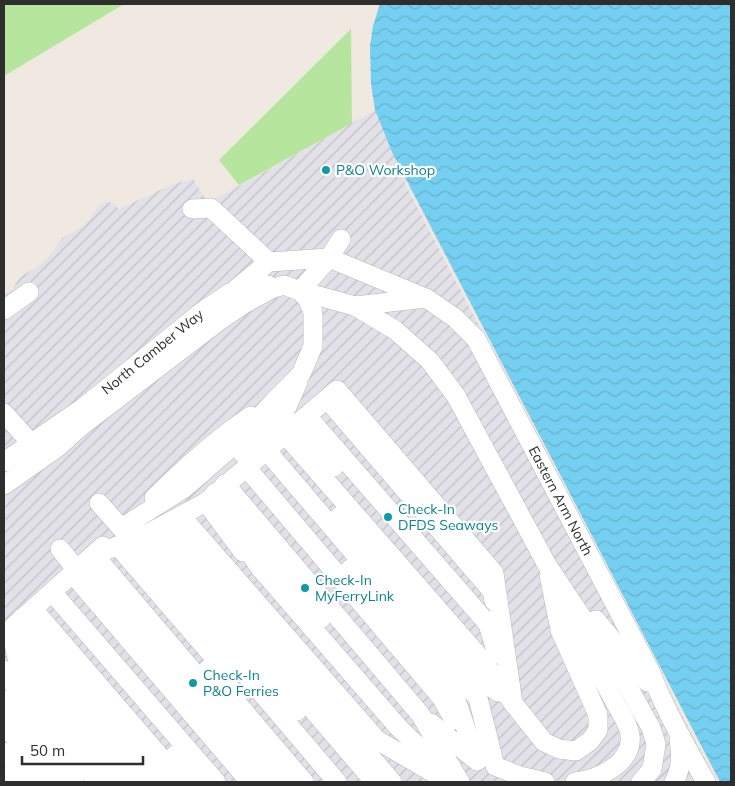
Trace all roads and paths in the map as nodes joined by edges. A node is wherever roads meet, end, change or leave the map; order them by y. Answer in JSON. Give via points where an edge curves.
{"nodes":[{"id":1,"x":192,"y":209,"type":"dead end"},
{"id":2,"x":341,"y":239,"type":"dead end"},
{"id":3,"x":329,"y":258,"type":"junction"},
{"id":4,"x":269,"y":262,"type":"junction"},
{"id":5,"x":292,"y":288,"type":"junction"},
{"id":6,"x":29,"y":292,"type":"dead end"},
{"id":7,"x":230,"y":293,"type":"junction"},
{"id":8,"x":426,"y":298,"type":"junction"},
{"id":9,"x":355,"y":306,"type":"junction"},
{"id":10,"x":4,"y":310,"type":"edge"},
{"id":11,"x":301,"y":374,"type":"junction"},
{"id":12,"x":4,"y":413,"type":"edge"},
{"id":13,"x":31,"y":443,"type":"junction"},
{"id":14,"x":262,"y":453,"type":"junction"},
{"id":15,"x":4,"y":454,"type":"edge"},
{"id":16,"x":4,"y":462,"type":"edge"},
{"id":17,"x":4,"y":485,"type":"edge"},
{"id":18,"x":99,"y":503,"type":"dead end"},
{"id":19,"x":60,"y":549,"type":"dead end"},
{"id":20,"x":547,"y":565,"type":"junction"},
{"id":21,"x":87,"y":569,"type":"edge"},
{"id":22,"x":4,"y":648,"type":"edge"},
{"id":23,"x":4,"y":670,"type":"edge"},
{"id":24,"x":4,"y":685,"type":"edge"},
{"id":25,"x":4,"y":700,"type":"edge"},
{"id":26,"x":662,"y":701,"type":"junction"},
{"id":27,"x":513,"y":703,"type":"junction"},
{"id":28,"x":4,"y":713,"type":"edge"},
{"id":29,"x":420,"y":714,"type":"junction"},
{"id":30,"x":4,"y":725,"type":"edge"},
{"id":31,"x":679,"y":735,"type":"junction"},
{"id":32,"x":4,"y":739,"type":"edge"},
{"id":33,"x":4,"y":752,"type":"edge"},
{"id":34,"x":477,"y":761,"type":"junction"},
{"id":35,"x":4,"y":764,"type":"edge"},
{"id":36,"x":495,"y":766,"type":"junction"},
{"id":37,"x":4,"y":776,"type":"edge"},
{"id":38,"x":9,"y":782,"type":"edge"},
{"id":39,"x":20,"y":782,"type":"edge"},
{"id":40,"x":31,"y":782,"type":"edge"},
{"id":41,"x":42,"y":782,"type":"edge"},
{"id":42,"x":54,"y":782,"type":"edge"},
{"id":43,"x":64,"y":782,"type":"edge"},
{"id":44,"x":74,"y":782,"type":"edge"},
{"id":45,"x":86,"y":782,"type":"edge"},
{"id":46,"x":98,"y":782,"type":"edge"},
{"id":47,"x":110,"y":782,"type":"edge"},
{"id":48,"x":121,"y":782,"type":"edge"},
{"id":49,"x":131,"y":782,"type":"edge"},
{"id":50,"x":143,"y":782,"type":"edge"},
{"id":51,"x":163,"y":782,"type":"edge"},
{"id":52,"x":182,"y":782,"type":"edge"},
{"id":53,"x":199,"y":782,"type":"edge"},
{"id":54,"x":216,"y":782,"type":"edge"},
{"id":55,"x":234,"y":782,"type":"edge"},
{"id":56,"x":250,"y":782,"type":"edge"},
{"id":57,"x":269,"y":782,"type":"edge"},
{"id":58,"x":287,"y":782,"type":"edge"},
{"id":59,"x":304,"y":782,"type":"edge"},
{"id":60,"x":322,"y":782,"type":"edge"},
{"id":61,"x":338,"y":782,"type":"edge"},
{"id":62,"x":358,"y":782,"type":"edge"},
{"id":63,"x":378,"y":782,"type":"edge"},
{"id":64,"x":392,"y":782,"type":"edge"},
{"id":65,"x":456,"y":782,"type":"edge"},
{"id":66,"x":544,"y":782,"type":"edge"},
{"id":67,"x":575,"y":782,"type":"edge"},
{"id":68,"x":641,"y":782,"type":"edge"},
{"id":69,"x":674,"y":782,"type":"edge"},
{"id":70,"x":706,"y":782,"type":"edge"}],
"edges":[{"from":1,"to":4,"type":"lane","via":[[211,208]]},
{"from":2,"to":3,"type":"lane"},
{"from":3,"to":4,"type":"lane"},
{"from":3,"to":5,"type":"lane"},
{"from":3,"to":8,"type":"lane","name":"Eastern Arm North"},
{"from":4,"to":7,"type":"lane"},
{"from":5,"to":7,"type":"lane","name":"North Camber Way","via":[[256,286]]},
{"from":5,"to":9,"type":"lane","name":"North Camber Way"},
{"from":5,"to":11,"type":"lane","via":[[308,300],[313,312],[313,346]]},
{"from":5,"to":17,"type":"lane","name":"North Camber Way","via":[[271,289],[244,304]]},
{"from":6,"to":10,"type":"lane"},
{"from":7,"to":13,"type":"lane","name":"North Camber Way","via":[[190,320],[84,407]]},
{"from":8,"to":9,"type":"lane"},
{"from":8,"to":26,"type":"lane","name":"Eastern Arm North","via":[[455,318],[476,339],[650,671]]},
{"from":9,"to":20,"type":"lane","via":[[395,330],[430,361],[456,396]]},
{"from":11,"to":21,"type":"lane","via":[[236,443]]},
{"from":11,"to":21,"type":"lane","via":[[282,418],[190,497],[153,519]]},
{"from":12,"to":13,"type":"lane"},
{"from":13,"to":15,"type":"lane","name":"North Camber Way"},
{"from":13,"to":16,"type":"lane","name":"North Camber Way"},
{"from":14,"to":21,"type":"lane"},
{"from":14,"to":27,"type":"lane","via":[[480,679]]},
{"from":14,"to":27,"type":"lane","via":[[488,624]]},
{"from":14,"to":27,"type":"lane","via":[[492,591]]},
{"from":14,"to":29,"type":"lane"},
{"from":14,"to":34,"type":"lane","via":[[431,704]]},
{"from":14,"to":34,"type":"lane","via":[[453,691]]},
{"from":14,"to":36,"type":"lane","via":[[478,698]]},
{"from":14,"to":65,"type":"lane","via":[[411,723]]},
{"from":14,"to":65,"type":"lane","via":[[257,571],[281,608],[388,735]]},
{"from":18,"to":21,"type":"lane"},
{"from":19,"to":21,"type":"lane"},
{"from":20,"to":26,"type":"lane","via":[[592,614]]},
{"from":20,"to":27,"type":"lane","via":[[560,630],[598,715],[598,730],[576,751],[559,749],[544,742]]},
{"from":20,"to":67,"type":"lane","via":[[571,624],[631,736],[629,749],[609,771],[588,781]]},
{"from":20,"to":68,"type":"lane","via":[[626,683],[651,728],[656,744],[652,769]]},
{"from":21,"to":48,"type":"lane","via":[[13,640],[17,658],[32,682]]},
{"from":21,"to":49,"type":"lane","via":[[19,648],[38,677]]},
{"from":21,"to":50,"type":"lane","via":[[25,648]]},
{"from":21,"to":51,"type":"lane"},
{"from":21,"to":52,"type":"lane"},
{"from":21,"to":53,"type":"lane"},
{"from":21,"to":54,"type":"lane"},
{"from":21,"to":55,"type":"lane"},
{"from":21,"to":56,"type":"lane"},
{"from":21,"to":57,"type":"lane"},
{"from":21,"to":58,"type":"lane"},
{"from":21,"to":59,"type":"lane"},
{"from":21,"to":60,"type":"lane"},
{"from":21,"to":61,"type":"lane"},
{"from":21,"to":62,"type":"lane"},
{"from":21,"to":63,"type":"lane"},
{"from":21,"to":64,"type":"lane"},
{"from":21,"to":65,"type":"lane","via":[[377,740]]},
{"from":22,"to":47,"type":"lane","via":[[9,663],[27,687]]},
{"from":23,"to":46,"type":"lane","via":[[19,693]]},
{"from":24,"to":45,"type":"lane"},
{"from":25,"to":44,"type":"lane"},
{"from":26,"to":31,"type":"lane","name":"Eastern Arm North"},
{"from":28,"to":43,"type":"lane"},
{"from":29,"to":34,"type":"lane"},
{"from":29,"to":65,"type":"lane"},
{"from":30,"to":42,"type":"lane"},
{"from":31,"to":69,"type":"lane","via":[[682,759]]},
{"from":31,"to":70,"type":"lane","name":"Eastern Arm North"},
{"from":32,"to":41,"type":"lane"},
{"from":33,"to":40,"type":"lane"},
{"from":34,"to":36,"type":"lane"},
{"from":35,"to":39,"type":"lane"},
{"from":36,"to":66,"type":"lane"},
{"from":37,"to":38,"type":"lane"}]}
